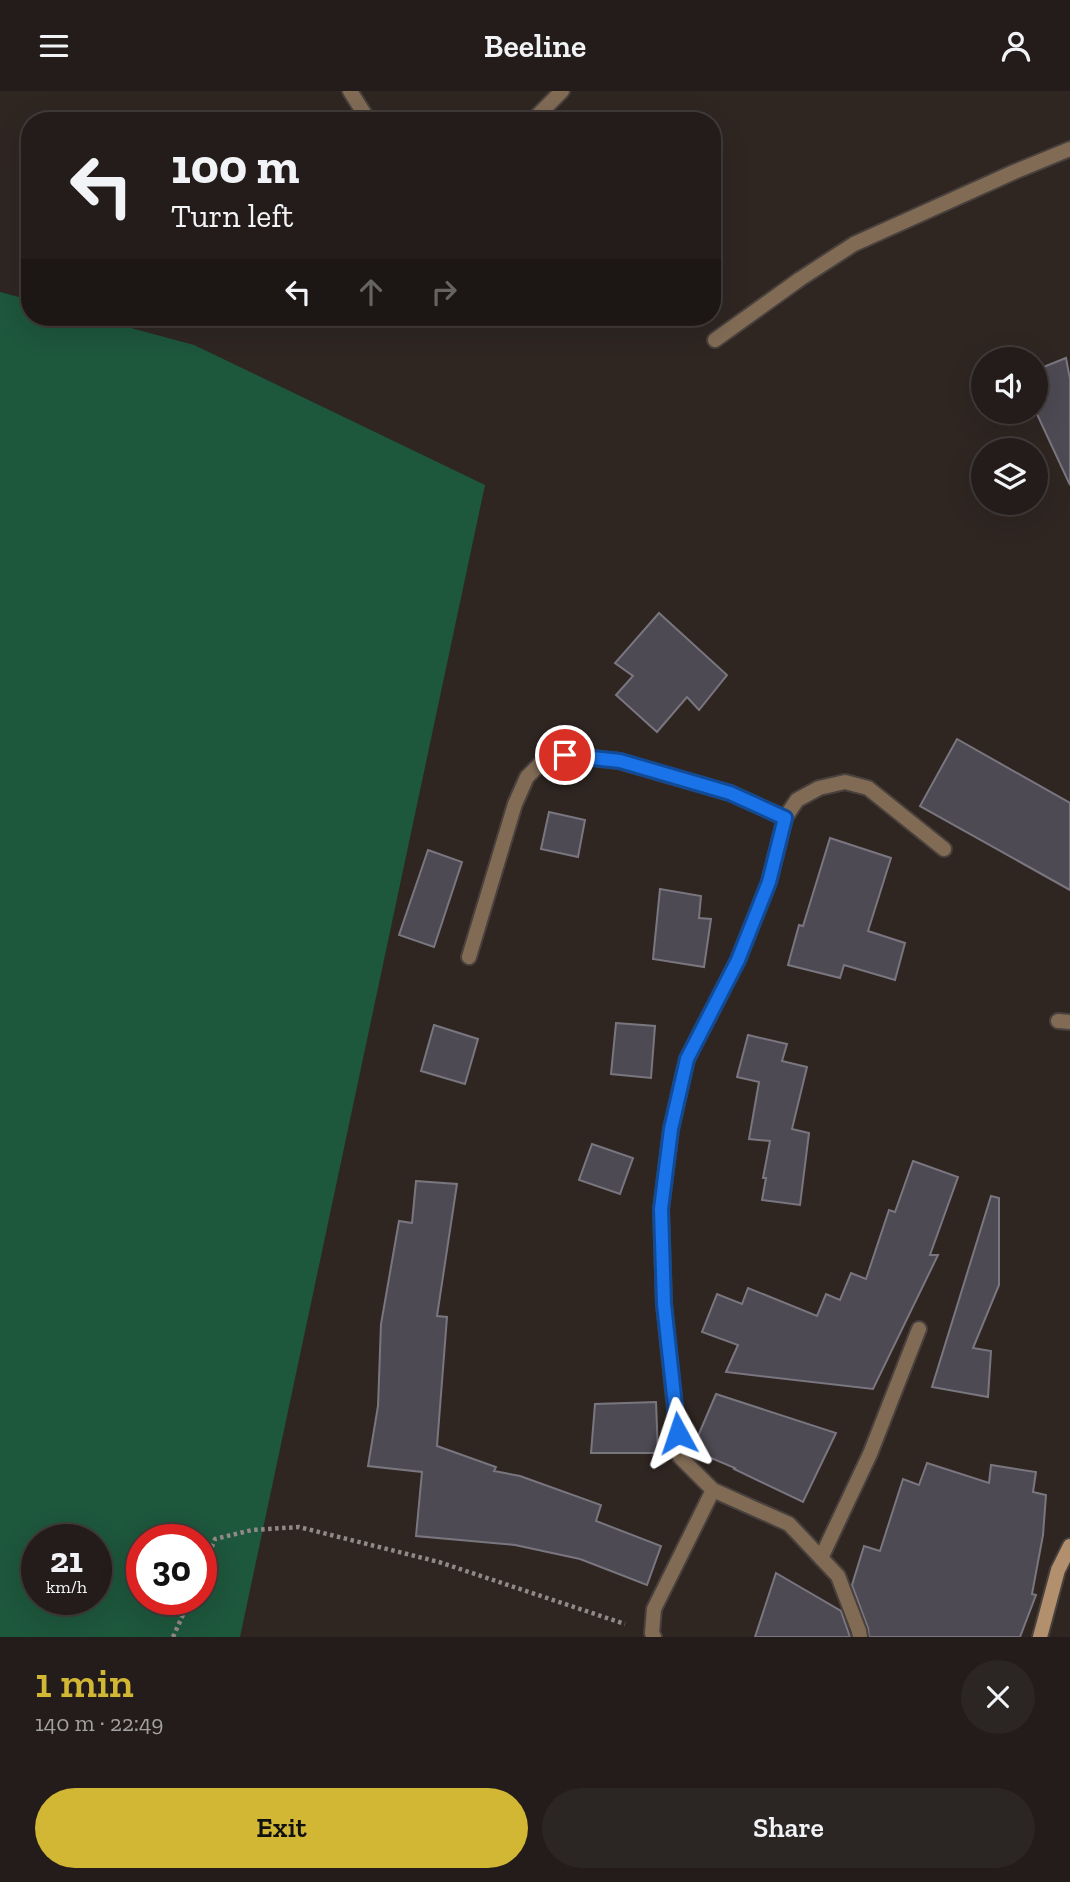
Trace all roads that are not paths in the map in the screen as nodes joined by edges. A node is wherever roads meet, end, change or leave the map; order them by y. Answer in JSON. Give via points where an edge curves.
{"nodes":[{"id":1,"x":350,"y":91,"type":"edge"},
{"id":2,"x":562,"y":91,"type":"edge"},
{"id":3,"x":363,"y":112,"type":"edge"},
{"id":4,"x":540,"y":112,"type":"edge"},
{"id":5,"x":1070,"y":149,"type":"edge"},
{"id":6,"x":715,"y":340,"type":"dead end"},
{"id":7,"x":785,"y":818,"type":"junction"},
{"id":8,"x":944,"y":849,"type":"dead end"},
{"id":9,"x":470,"y":957,"type":"dead end"},
{"id":10,"x":919,"y":1329,"type":"dead end"},
{"id":11,"x":713,"y":1490,"type":"junction"},
{"id":12,"x":1070,"y":1546,"type":"edge"},
{"id":13,"x":821,"y":1558,"type":"junction"},
{"id":14,"x":653,"y":1635,"type":"edge"},
{"id":15,"x":860,"y":1637,"type":"edge"},
{"id":16,"x":1040,"y":1637,"type":"edge"}],
"edges":[{"from":1,"to":3,"type":"street"},
{"from":2,"to":4,"type":"street"},
{"from":5,"to":6,"type":"street","via":[[854,244]]},
{"from":7,"to":8,"type":"street","via":[[797,800],[819,788],[845,782],[869,788]]},
{"from":7,"to":9,"type":"street","via":[[730,793],[620,761],[565,755],[542,762],[527,777],[515,804]]},
{"from":7,"to":11,"type":"street","via":[[769,882],[738,960],[687,1059],[671,1129],[661,1209],[664,1304],[680,1457]]},
{"from":10,"to":13,"type":"street","via":[[870,1454]]},
{"from":11,"to":13,"type":"street","via":[[789,1524]]},
{"from":11,"to":14,"type":"street","via":[[654,1609]]},
{"from":12,"to":16,"type":"street","via":[[1058,1570]]},
{"from":13,"to":15,"type":"street","via":[[838,1576]]}]}
